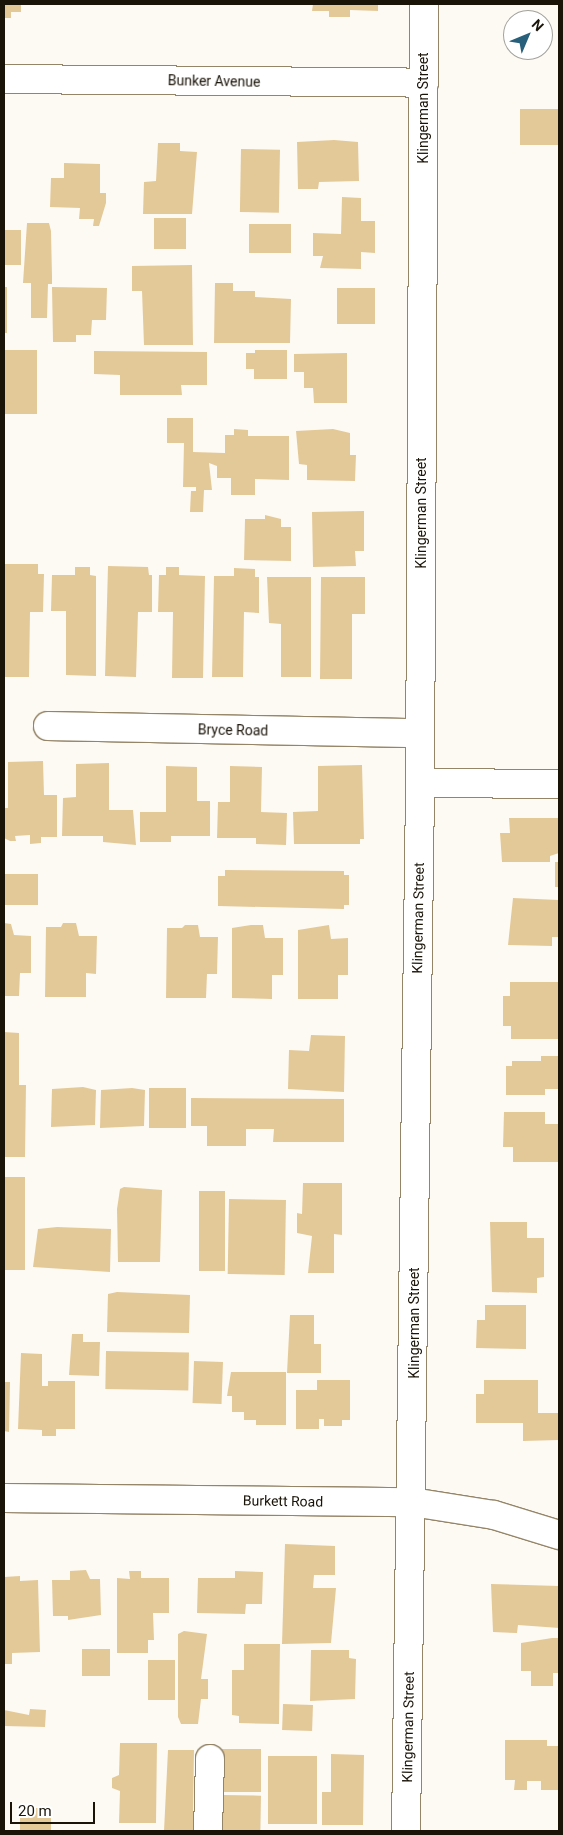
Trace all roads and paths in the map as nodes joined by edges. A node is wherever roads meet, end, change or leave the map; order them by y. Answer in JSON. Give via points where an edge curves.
{"nodes":[{"id":1,"x":424,"y":4,"type":"edge"},
{"id":2,"x":4,"y":79,"type":"edge"},
{"id":3,"x":424,"y":83,"type":"junction"},
{"id":4,"x":48,"y":726,"type":"dead end"},
{"id":5,"x":419,"y":733,"type":"junction"},
{"id":6,"x":420,"y":783,"type":"junction"},
{"id":7,"x":559,"y":784,"type":"edge"},
{"id":8,"x":4,"y":1498,"type":"edge"},
{"id":9,"x":412,"y":1502,"type":"junction"},
{"id":10,"x":559,"y":1534,"type":"edge"},
{"id":11,"x":210,"y":1759,"type":"dead end"},
{"id":12,"x":208,"y":1831,"type":"edge"},
{"id":13,"x":406,"y":1831,"type":"edge"}],
"edges":[{"from":1,"to":3,"type":"street","name":"Klingerman Street"},
{"from":2,"to":3,"type":"street","name":"Bunker Avenue"},
{"from":3,"to":5,"type":"street","name":"Klingerman Street"},
{"from":4,"to":5,"type":"street","name":"Bryce Road"},
{"from":5,"to":6,"type":"street","name":"Klingerman Street"},
{"from":6,"to":7,"type":"street"},
{"from":6,"to":9,"type":"street","name":"Klingerman Street"},
{"from":8,"to":9,"type":"street","name":"Burkett Road"},
{"from":9,"to":10,"type":"street","name":"Burkett Road","via":[[494,1515]]},
{"from":9,"to":13,"type":"street","name":"Klingerman Street"},
{"from":11,"to":12,"type":"street"}]}
